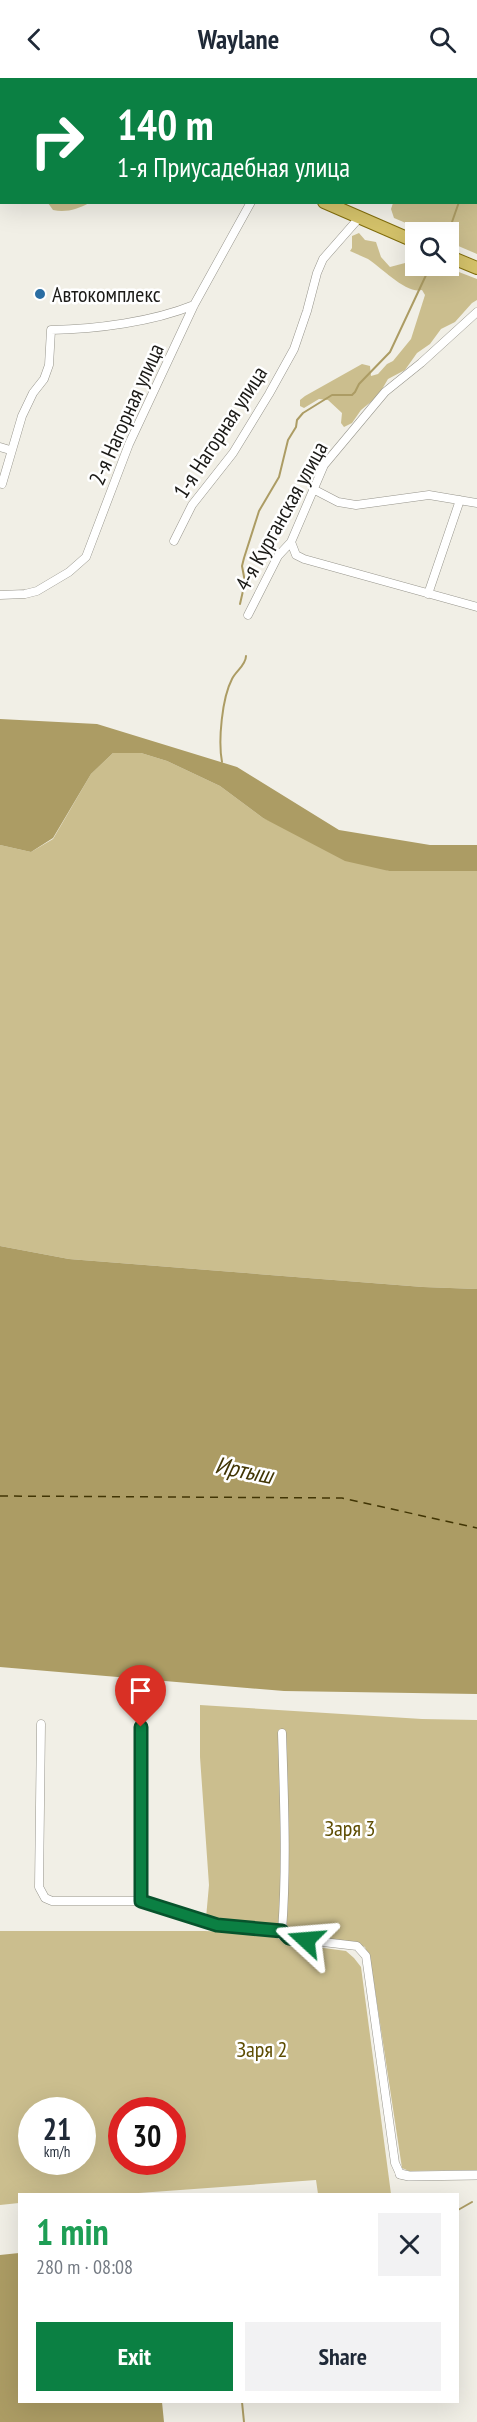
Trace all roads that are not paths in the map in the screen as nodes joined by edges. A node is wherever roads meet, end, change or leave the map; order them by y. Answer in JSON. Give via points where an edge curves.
{"nodes":[{"id":1,"x":250,"y":204,"type":"edge"},
{"id":2,"x":328,"y":204,"type":"edge"},
{"id":3,"x":359,"y":218,"type":"junction"},
{"id":4,"x":405,"y":237,"type":"edge"},
{"id":5,"x":459,"y":261,"type":"edge"},
{"id":6,"x":477,"y":268,"type":"edge"},
{"id":7,"x":194,"y":305,"type":"junction"},
{"id":8,"x":477,"y":312,"type":"edge"},
{"id":9,"x":0,"y":447,"type":"edge"},
{"id":10,"x":10,"y":450,"type":"junction"},
{"id":11,"x":2,"y":484,"type":"dead end"},
{"id":12,"x":313,"y":489,"type":"junction"},
{"id":13,"x":460,"y":500,"type":"junction"},
{"id":14,"x":477,"y":503,"type":"edge"},
{"id":15,"x":174,"y":541,"type":"dead end"},
{"id":16,"x":291,"y":542,"type":"junction"},
{"id":17,"x":428,"y":594,"type":"junction"},
{"id":18,"x":0,"y":595,"type":"edge"},
{"id":19,"x":477,"y":607,"type":"edge"},
{"id":20,"x":248,"y":615,"type":"dead end"},
{"id":21,"x":40,"y":1724,"type":"dead end"},
{"id":22,"x":141,"y":1727,"type":"dead end"},
{"id":23,"x":282,"y":1733,"type":"dead end"},
{"id":24,"x":141,"y":1901,"type":"junction"},
{"id":25,"x":282,"y":1931,"type":"junction"},
{"id":26,"x":400,"y":2174,"type":"joint"},
{"id":27,"x":477,"y":2175,"type":"edge"}],
"edges":[{"from":1,"to":7,"type":"street","name":"2-я Нагорная улица"},
{"from":2,"to":3,"type":"main road"},
{"from":3,"to":4,"type":"main road"},
{"from":3,"to":15,"type":"street","name":"1-я Нагорная улица","via":[[323,259],[289,358],[233,453],[192,505]]},
{"from":5,"to":6,"type":"main road"},
{"from":7,"to":10,"type":"street","via":[[154,318],[51,330],[49,365],[22,416]]},
{"from":7,"to":18,"type":"street","name":"2-я Нагорная улица","via":[[129,444],[86,556],[69,572],[37,591]]},
{"from":8,"to":12,"type":"street","name":"4-я Курганская улица","via":[[375,402],[324,465]]},
{"from":9,"to":10,"type":"street"},
{"from":10,"to":11,"type":"street"},
{"from":12,"to":13,"type":"street","via":[[338,502],[356,505],[429,495]]},
{"from":12,"to":16,"type":"street","name":"4-я Курганская улица"},
{"from":13,"to":14,"type":"street"},
{"from":13,"to":17,"type":"street"},
{"from":16,"to":17,"type":"street","via":[[296,555],[304,559]]},
{"from":16,"to":20,"type":"street","name":"4-я Курганская улица","via":[[278,556]]},
{"from":17,"to":19,"type":"street"},
{"from":21,"to":24,"type":"street","via":[[39,1887],[45,1898]]},
{"from":22,"to":24,"type":"street"},
{"from":23,"to":25,"type":"street"},
{"from":24,"to":25,"type":"street","via":[[217,1925]]},
{"from":25,"to":26,"type":"street","via":[[289,1938],[357,1946],[366,1956],[395,2163]]},
{"from":26,"to":27,"type":"street"}]}
